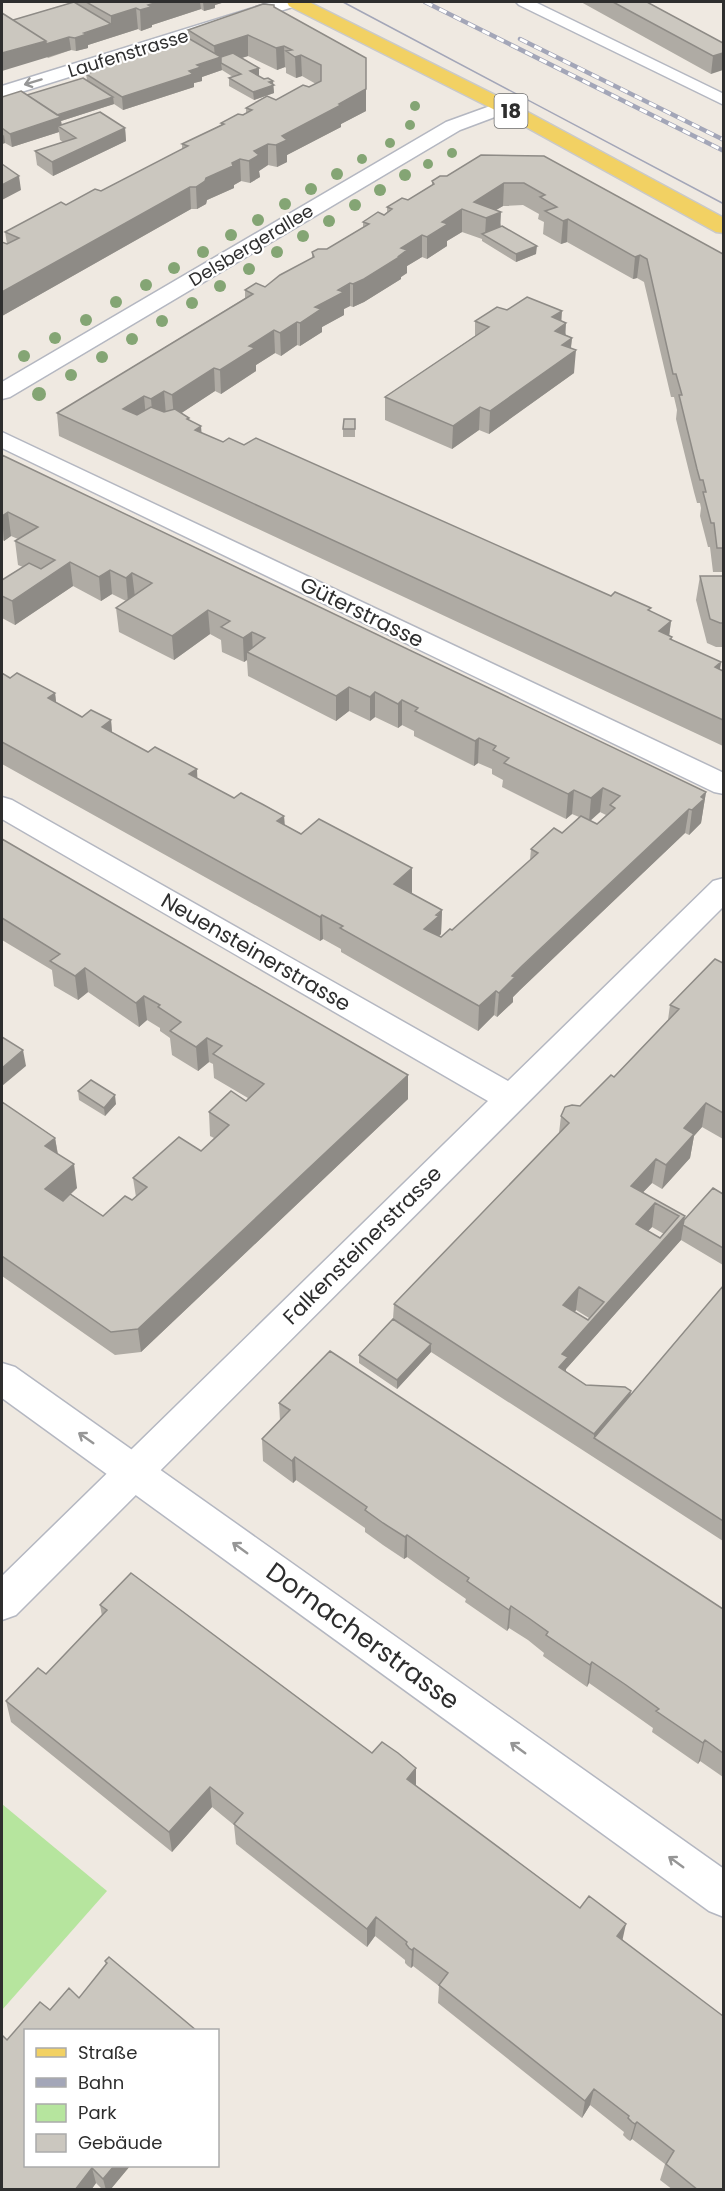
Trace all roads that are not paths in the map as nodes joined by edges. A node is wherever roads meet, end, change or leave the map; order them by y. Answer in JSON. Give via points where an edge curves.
{"nodes":[{"id":1,"x":290,"y":2,"type":"edge"},
{"id":2,"x":296,"y":2,"type":"edge"},
{"id":3,"x":524,"y":2,"type":"edge"},
{"id":4,"x":2,"y":92,"type":"edge"},
{"id":5,"x":723,"y":100,"type":"edge"},
{"id":6,"x":504,"y":107,"type":"junction"},
{"id":7,"x":723,"y":227,"type":"edge"},
{"id":8,"x":2,"y":392,"type":"edge"},
{"id":9,"x":2,"y":439,"type":"edge"},
{"id":10,"x":723,"y":784,"type":"edge"},
{"id":11,"x":2,"y":807,"type":"edge"},
{"id":12,"x":723,"y":888,"type":"edge"},
{"id":13,"x":510,"y":1098,"type":"junction"},
{"id":14,"x":2,"y":1378,"type":"edge"},
{"id":15,"x":134,"y":1471,"type":"junction"},
{"id":16,"x":2,"y":1602,"type":"edge"},
{"id":17,"x":723,"y":1896,"type":"edge"}],
"edges":[{"from":1,"to":4,"type":"street","name":"Laufenstrasse","one_way":true},
{"from":2,"to":6,"type":"main road","number":"18"},
{"from":3,"to":5,"type":"lane"},
{"from":6,"to":7,"type":"main road","number":"18"},
{"from":6,"to":8,"type":"street","name":"Delsbergerallee","via":[[453,126]]},
{"from":9,"to":10,"type":"street","name":"Güterstrasse"},
{"from":11,"to":13,"type":"street","name":"Neuensteinerstrasse"},
{"from":12,"to":13,"type":"street","name":"Falkensteinerstrasse"},
{"from":13,"to":15,"type":"street","name":"Falkensteinerstrasse"},
{"from":15,"to":14,"type":"street","name":"Dornacherstrasse","one_way":true},
{"from":15,"to":16,"type":"street","name":"Falkensteinerstrasse"},
{"from":17,"to":15,"type":"street","name":"Dornacherstrasse","one_way":true}]}
